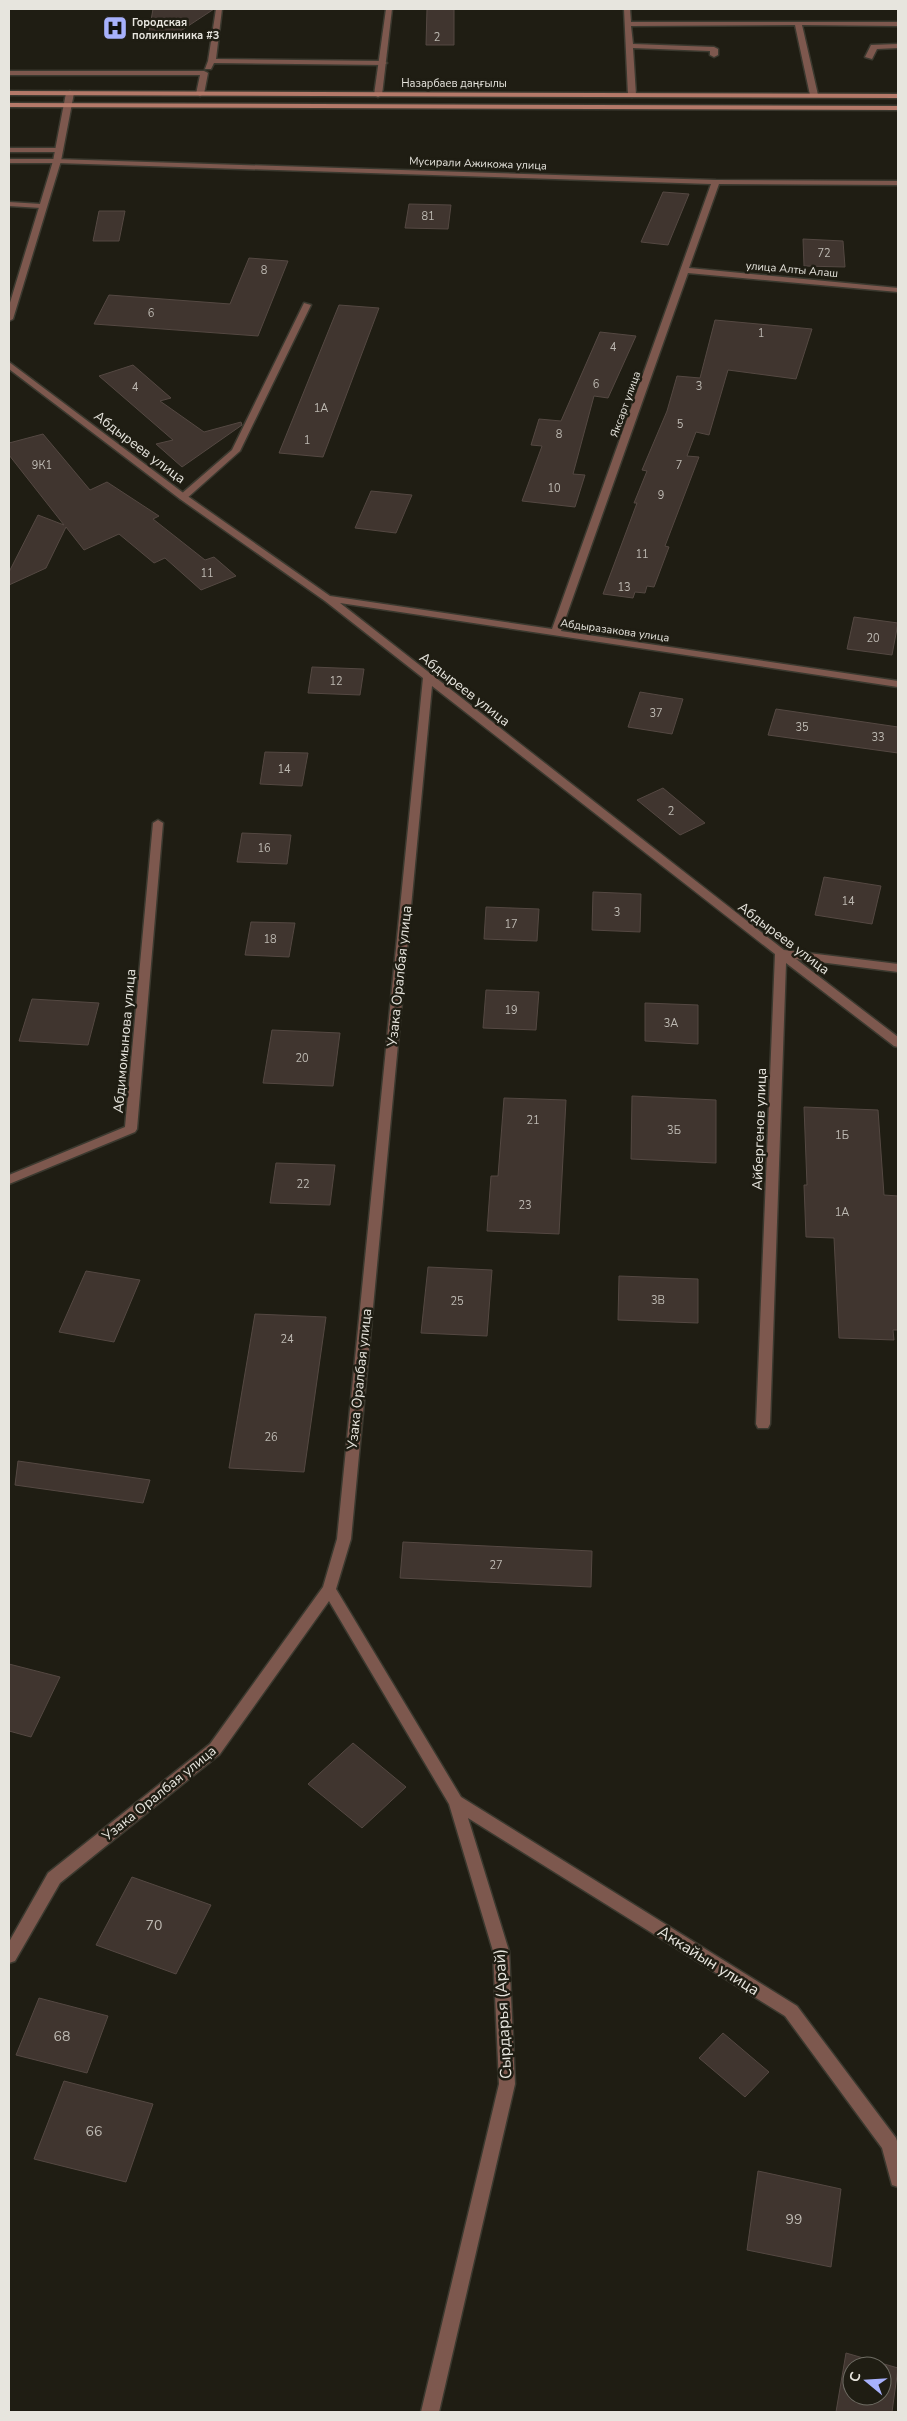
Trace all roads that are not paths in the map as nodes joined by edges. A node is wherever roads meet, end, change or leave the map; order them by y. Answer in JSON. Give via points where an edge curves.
{"nodes":[{"id":1,"x":219,"y":9,"type":"edge"},
{"id":2,"x":389,"y":9,"type":"edge"},
{"id":3,"x":627,"y":9,"type":"edge"},
{"id":4,"x":798,"y":23,"type":"junction"},
{"id":5,"x":628,"y":24,"type":"junction"},
{"id":6,"x":898,"y":24,"type":"edge"},
{"id":7,"x":629,"y":46,"type":"junction"},
{"id":8,"x":898,"y":46,"type":"edge"},
{"id":9,"x":714,"y":55,"type":"dead end"},
{"id":10,"x":869,"y":57,"type":"dead end"},
{"id":11,"x":212,"y":61,"type":"junction"},
{"id":12,"x":383,"y":63,"type":"junction"},
{"id":13,"x":9,"y":73,"type":"edge"},
{"id":14,"x":204,"y":74,"type":"junction"},
{"id":15,"x":9,"y":93,"type":"edge"},
{"id":16,"x":70,"y":93,"type":"junction"},
{"id":17,"x":200,"y":94,"type":"junction"},
{"id":18,"x":378,"y":95,"type":"junction"},
{"id":19,"x":632,"y":95,"type":"junction"},
{"id":20,"x":814,"y":95,"type":"junction"},
{"id":21,"x":898,"y":96,"type":"edge"},
{"id":22,"x":9,"y":105,"type":"edge"},
{"id":23,"x":68,"y":105,"type":"junction"},
{"id":24,"x":898,"y":108,"type":"edge"},
{"id":25,"x":9,"y":150,"type":"edge"},
{"id":26,"x":59,"y":150,"type":"junction"},
{"id":27,"x":9,"y":161,"type":"edge"},
{"id":28,"x":57,"y":161,"type":"junction"},
{"id":29,"x":716,"y":182,"type":"junction"},
{"id":30,"x":898,"y":183,"type":"edge"},
{"id":31,"x":9,"y":204,"type":"edge"},
{"id":32,"x":41,"y":206,"type":"junction"},
{"id":33,"x":685,"y":270,"type":"junction"},
{"id":34,"x":898,"y":290,"type":"edge"},
{"id":35,"x":307,"y":305,"type":"dead end"},
{"id":36,"x":9,"y":319,"type":"edge"},
{"id":37,"x":9,"y":365,"type":"edge"},
{"id":38,"x":183,"y":497,"type":"junction"},
{"id":39,"x":328,"y":599,"type":"junction"},
{"id":40,"x":554,"y":634,"type":"junction"},
{"id":41,"x":428,"y":678,"type":"junction"},
{"id":42,"x":898,"y":684,"type":"edge"},
{"id":43,"x":158,"y":823,"type":"dead end"},
{"id":44,"x":781,"y":953,"type":"junction"},
{"id":45,"x":898,"y":968,"type":"edge"},
{"id":46,"x":898,"y":1042,"type":"edge"},
{"id":47,"x":9,"y":1180,"type":"edge"},
{"id":48,"x":763,"y":1424,"type":"dead end"},
{"id":49,"x":329,"y":1589,"type":"junction"},
{"id":50,"x":456,"y":1802,"type":"junction"},
{"id":51,"x":14,"y":1938,"type":"edge"},
{"id":52,"x":9,"y":1956,"type":"edge"},
{"id":53,"x":898,"y":2179,"type":"edge"},
{"id":54,"x":430,"y":2412,"type":"edge"}],
"edges":[{"from":1,"to":11,"type":"street"},
{"from":2,"to":12,"type":"street"},
{"from":3,"to":5,"type":"street"},
{"from":4,"to":5,"type":"street"},
{"from":4,"to":6,"type":"street"},
{"from":4,"to":20,"type":"street"},
{"from":5,"to":7,"type":"street"},
{"from":7,"to":9,"type":"street","via":[[714,49]]},
{"from":7,"to":19,"type":"street"},
{"from":8,"to":10,"type":"street","via":[[874,46]]},
{"from":11,"to":12,"type":"street"},
{"from":11,"to":14,"type":"street"},
{"from":12,"to":18,"type":"street"},
{"from":13,"to":14,"type":"street"},
{"from":14,"to":17,"type":"street"},
{"from":15,"to":16,"type":"main road","name":"Назарбаев даңғылы"},
{"from":16,"to":17,"type":"main road","name":"Назарбаев даңғылы"},
{"from":16,"to":23,"type":"street"},
{"from":17,"to":18,"type":"main road","name":"Назарбаев даңғылы"},
{"from":18,"to":19,"type":"main road","name":"Назарбаев даңғылы"},
{"from":19,"to":20,"type":"main road","name":"Назарбаев даңғылы"},
{"from":20,"to":21,"type":"main road","name":"Назарбаев даңғылы"},
{"from":22,"to":23,"type":"main road","name":"Назарбаев даңғылы"},
{"from":23,"to":24,"type":"main road","name":"Назарбаев даңғылы"},
{"from":23,"to":26,"type":"street"},
{"from":25,"to":26,"type":"street"},
{"from":26,"to":28,"type":"street"},
{"from":27,"to":28,"type":"street","name":"Мусирали Ажикожа улица"},
{"from":28,"to":29,"type":"street","name":"Мусирали Ажикожа улица"},
{"from":28,"to":32,"type":"street"},
{"from":29,"to":30,"type":"street","name":"Мусирали Ажикожа улица"},
{"from":29,"to":33,"type":"street","name":"Яксарт улица"},
{"from":31,"to":32,"type":"street"},
{"from":32,"to":36,"type":"street"},
{"from":33,"to":34,"type":"street","name":"улица Алты Алаш"},
{"from":33,"to":40,"type":"street","name":"Яксарт улица"},
{"from":35,"to":38,"type":"street","via":[[236,451]]},
{"from":37,"to":38,"type":"street","name":"Абдыреев улица"},
{"from":38,"to":39,"type":"street","name":"Абдыреев улица"},
{"from":39,"to":40,"type":"street","name":"Абдыразакова улица"},
{"from":39,"to":41,"type":"street","name":"Абдыреев улица"},
{"from":40,"to":42,"type":"street","name":"Абдыразакова улица"},
{"from":41,"to":44,"type":"street","name":"Абдыреев улица"},
{"from":41,"to":49,"type":"street","name":"Узака Оралбая улица","via":[[344,1539]]},
{"from":43,"to":47,"type":"street","name":"Абдимомынова улица","via":[[131,1129]]},
{"from":44,"to":45,"type":"street"},
{"from":44,"to":46,"type":"street","name":"Абдыреев улица"},
{"from":44,"to":48,"type":"street","name":"Айбергенов улица"},
{"from":49,"to":50,"type":"street","name":"Сырдарья (Арай)"},
{"from":49,"to":51,"type":"street","name":"Узака Оралбая улица","via":[[216,1749],[54,1878]]},
{"from":50,"to":53,"type":"street","name":"Аккайын улица","via":[[792,2011],[890,2144]]},
{"from":50,"to":54,"type":"street","name":"Сырдарья (Арай)","via":[[501,1951],[507,2084]]},
{"from":51,"to":52,"type":"street","name":"Узака Оралбая улица"}]}
